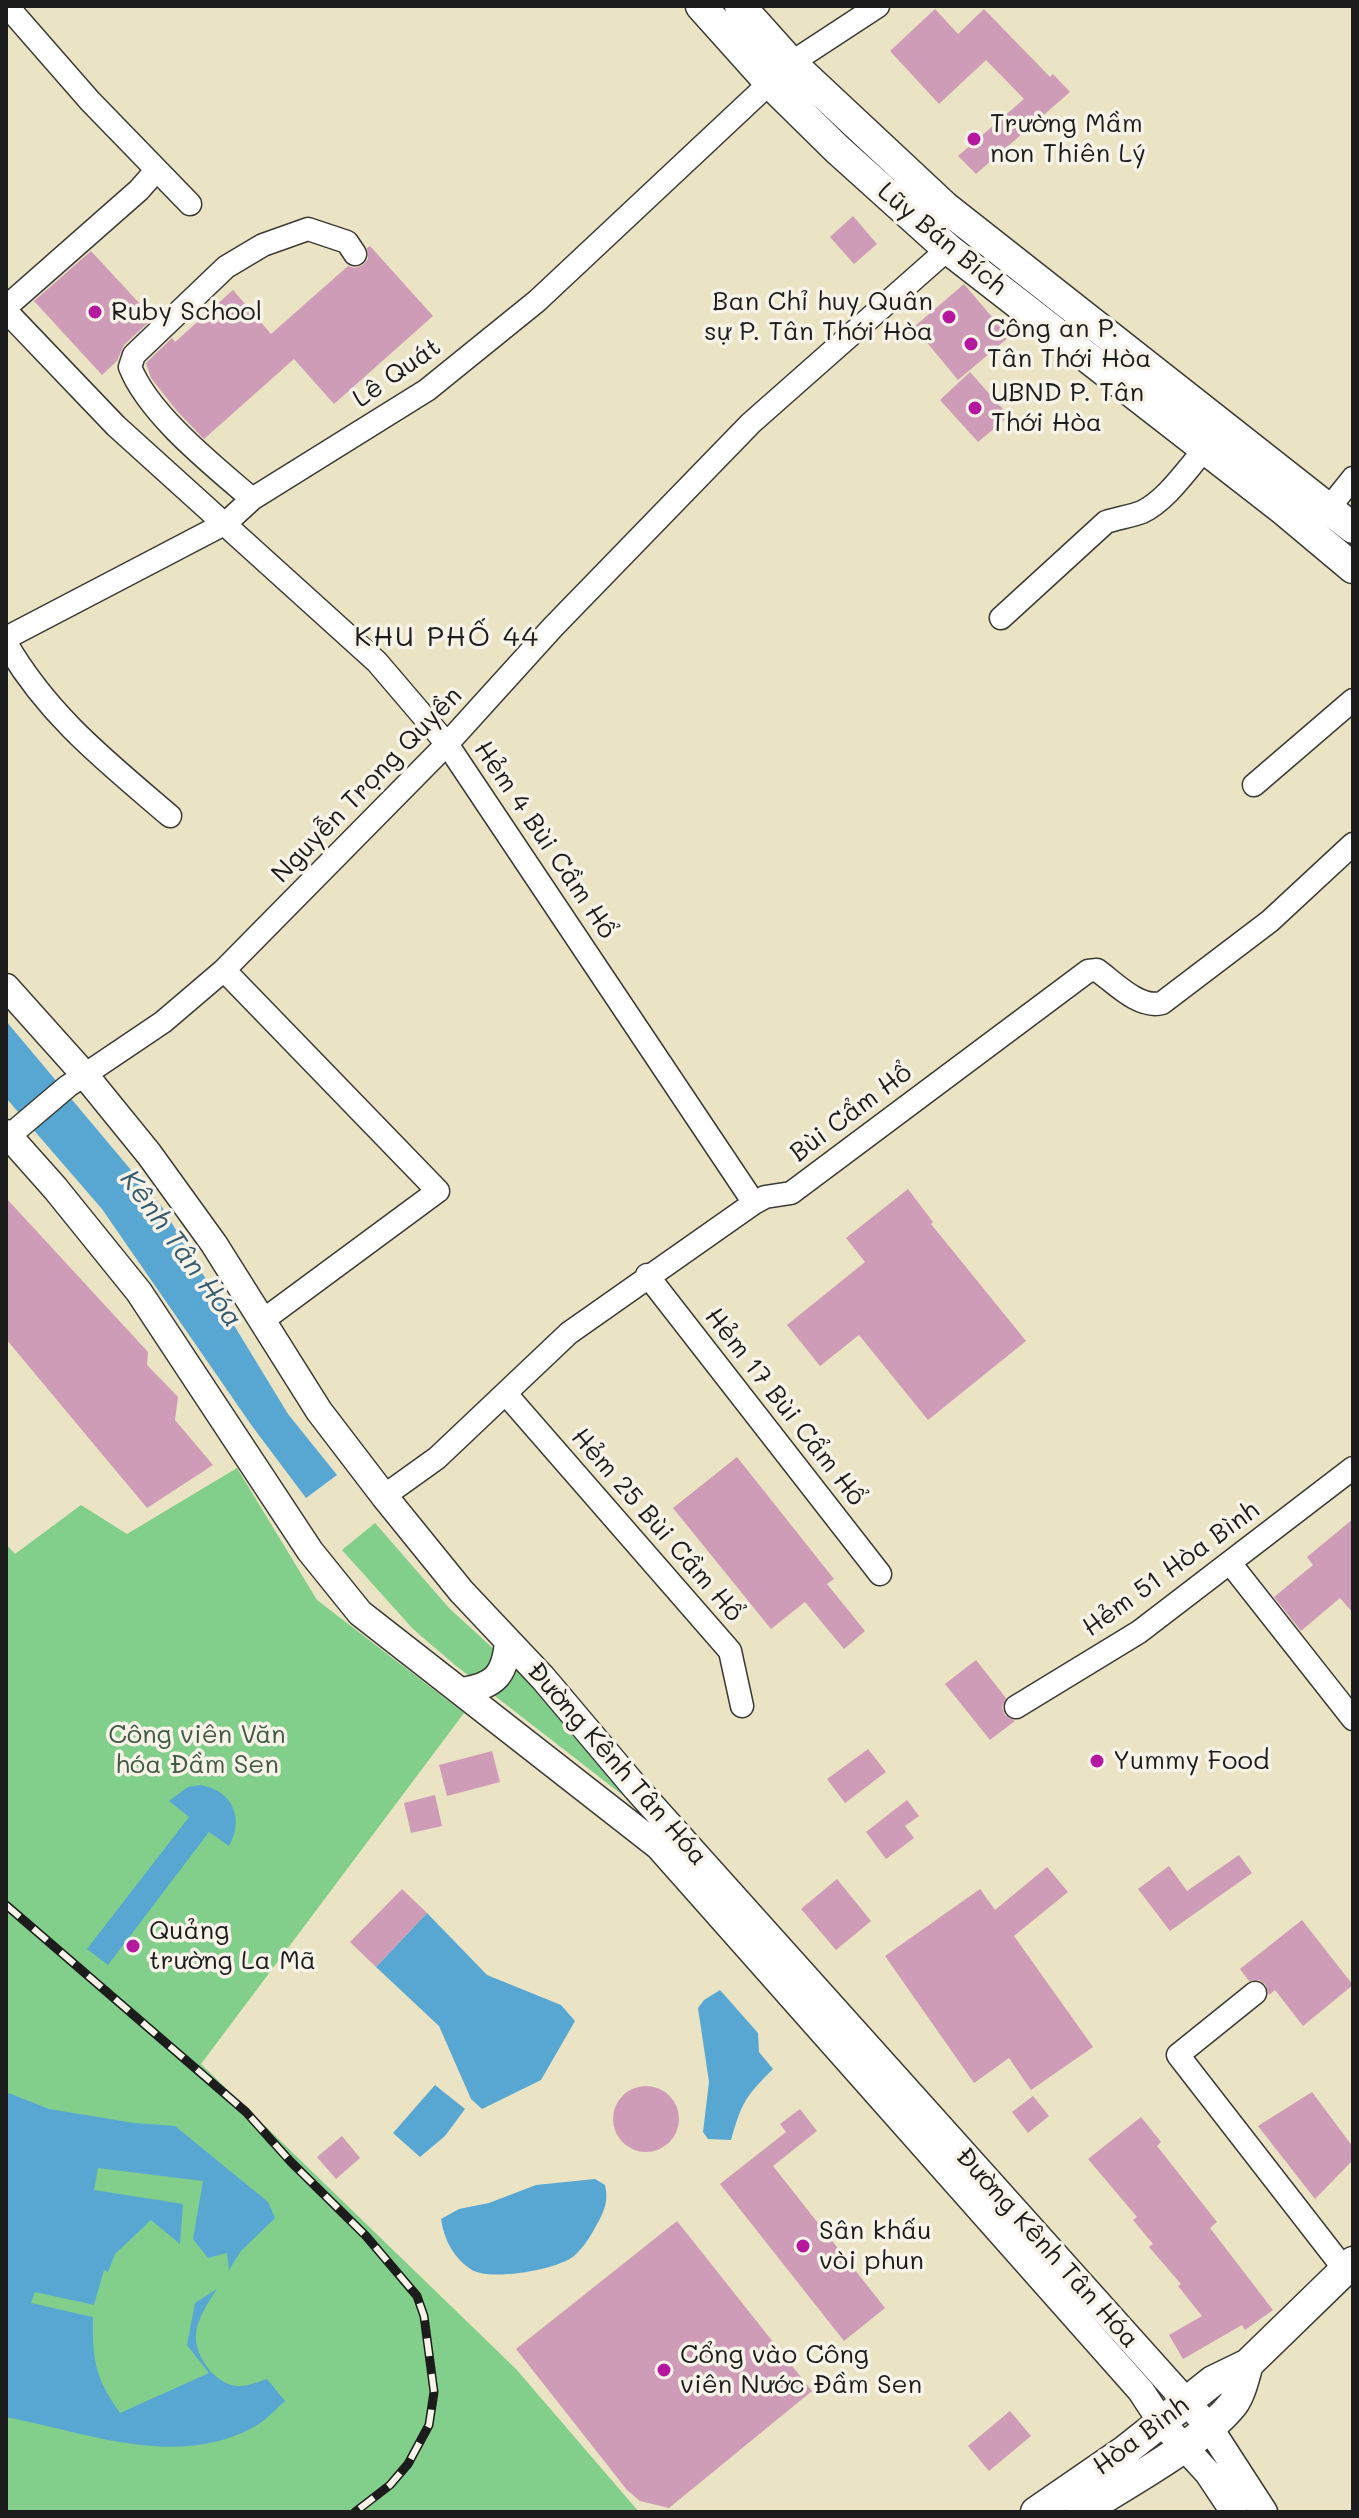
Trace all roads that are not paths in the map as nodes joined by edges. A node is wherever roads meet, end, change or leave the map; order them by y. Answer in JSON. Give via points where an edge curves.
{"nodes":[{"id":1,"x":7,"y":6,"type":"edge"},
{"id":2,"x":701,"y":6,"type":"edge"},
{"id":3,"x":740,"y":6,"type":"edge"},
{"id":4,"x":878,"y":6,"type":"edge"},
{"id":5,"x":780,"y":73,"type":"junction"},
{"id":6,"x":152,"y":166,"type":"junction"},
{"id":7,"x":190,"y":204,"type":"dead end"},
{"id":8,"x":948,"y":249,"type":"junction"},
{"id":9,"x":355,"y":254,"type":"dead end"},
{"id":10,"x":6,"y":309,"type":"edge"},
{"id":11,"x":1205,"y":449,"type":"junction"},
{"id":12,"x":1353,"y":478,"type":"edge"},
{"id":13,"x":252,"y":499,"type":"junction"},
{"id":14,"x":1329,"y":508,"type":"junction"},
{"id":15,"x":226,"y":523,"type":"junction"},
{"id":16,"x":1353,"y":528,"type":"edge"},
{"id":17,"x":1353,"y":568,"type":"edge"},
{"id":18,"x":1001,"y":618,"type":"dead end"},
{"id":19,"x":6,"y":641,"type":"edge"},
{"id":20,"x":1353,"y":700,"type":"edge"},
{"id":21,"x":447,"y":744,"type":"junction"},
{"id":22,"x":1254,"y":785,"type":"dead end"},
{"id":23,"x":170,"y":816,"type":"dead end"},
{"id":24,"x":1353,"y":844,"type":"edge"},
{"id":25,"x":224,"y":970,"type":"junction"},
{"id":26,"x":6,"y":987,"type":"edge"},
{"id":27,"x":76,"y":1080,"type":"junction"},
{"id":28,"x":13,"y":1131,"type":"edge"},
{"id":29,"x":754,"y":1203,"type":"junction"},
{"id":30,"x":647,"y":1275,"type":"junction"},
{"id":31,"x":262,"y":1321,"type":"junction"},
{"id":32,"x":506,"y":1394,"type":"junction"},
{"id":33,"x":1353,"y":1468,"type":"edge"},
{"id":34,"x":384,"y":1496,"type":"junction"},
{"id":35,"x":1230,"y":1563,"type":"junction"},
{"id":36,"x":880,"y":1574,"type":"dead end"},
{"id":37,"x":508,"y":1642,"type":"junction"},
{"id":38,"x":462,"y":1691,"type":"junction"},
{"id":39,"x":742,"y":1706,"type":"dead end"},
{"id":40,"x":1016,"y":1707,"type":"dead end"},
{"id":41,"x":1353,"y":1719,"type":"edge"},
{"id":42,"x":1255,"y":1993,"type":"dead end"},
{"id":43,"x":1349,"y":2266,"type":"edge"},
{"id":44,"x":1248,"y":2364,"type":"junction"},
{"id":45,"x":1186,"y":2402,"type":"junction"},
{"id":46,"x":1162,"y":2423,"type":"junction"},
{"id":47,"x":1209,"y":2427,"type":"junction"},
{"id":48,"x":1182,"y":2447,"type":"junction"},
{"id":49,"x":1036,"y":2512,"type":"edge"},
{"id":50,"x":1081,"y":2512,"type":"edge"},
{"id":51,"x":1234,"y":2512,"type":"edge"},
{"id":52,"x":1264,"y":2512,"type":"edge"}],
"edges":[{"from":1,"to":6,"type":"street"},
{"from":2,"to":5,"type":"main road","name":"Lũy Bán Bích"},
{"from":3,"to":5,"type":"main road","name":"Lũy Bán Bích"},
{"from":4,"to":5,"type":"street","name":"Lê Quát"},
{"from":5,"to":8,"type":"main road","name":"Lũy Bán Bích","via":[[837,149]]},
{"from":5,"to":13,"type":"street","name":"Lê Quát","via":[[537,301],[427,390]]},
{"from":5,"to":14,"type":"main road","name":"Lũy Bán Bích"},
{"from":6,"to":7,"type":"street"},
{"from":6,"to":10,"type":"street","via":[[153,174],[139,190]]},
{"from":8,"to":11,"type":"main road","name":"Lũy Bán Bích"},
{"from":8,"to":21,"type":"street","name":"Nguyễn Trọng Quyền","via":[[751,423]]},
{"from":9,"to":13,"type":"street","via":[[347,242],[308,229],[263,245],[226,267],[134,355],[130,367],[149,402]]},
{"from":10,"to":15,"type":"street","name":"Hẻm 4 Bùi Cầm Hổ","via":[[111,421]]},
{"from":11,"to":17,"type":"main road","name":"Lũy Bán Bích"},
{"from":11,"to":18,"type":"street","via":[[1159,500],[1141,512],[1106,522]]},
{"from":12,"to":14,"type":"street"},
{"from":13,"to":15,"type":"street","name":"Lê Quát"},
{"from":14,"to":16,"type":"main road","name":"Lũy Bán Bích"},
{"from":15,"to":19,"type":"street","name":"Lê Quát"},
{"from":15,"to":21,"type":"street","name":"Hẻm 4 Bùi Cầm Hổ","via":[[377,662]]},
{"from":19,"to":23,"type":"street","via":[[34,686],[84,743]]},
{"from":20,"to":22,"type":"street"},
{"from":21,"to":25,"type":"street","name":"Nguyễn Trọng Quyền"},
{"from":21,"to":29,"type":"street","name":"Hẻm 4 Bùi Cầm Hổ"},
{"from":24,"to":29,"type":"street","name":"Bùi Cẩm Hổ","via":[[1270,921],[1162,1003],[1142,1002],[1097,970],[1088,971],[791,1193]]},
{"from":25,"to":27,"type":"street","name":"Nguyễn Trọng Quyền","via":[[163,1022]]},
{"from":25,"to":31,"type":"street","via":[[438,1191]]},
{"from":26,"to":27,"type":"street","name":"Đường Kênh Tân Hóa"},
{"from":27,"to":28,"type":"street","name":"Nguyễn Trọng Quyền"},
{"from":27,"to":31,"type":"street","name":"Đường Kênh Tân Hóa","via":[[159,1166]]},
{"from":28,"to":38,"type":"street","name":"Đường Kênh Tân Hóa","via":[[139,1292],[310,1551],[360,1613]]},
{"from":29,"to":30,"type":"street","name":"Bùi Cẩm Hổ"},
{"from":30,"to":32,"type":"street","name":"Bùi Cẩm Hổ","via":[[569,1333]]},
{"from":30,"to":36,"type":"street","name":"Hẻm 17 Bùi Cẩm Hổ"},
{"from":31,"to":34,"type":"street","name":"Đường Kênh Tân Hóa","via":[[319,1411]]},
{"from":32,"to":34,"type":"street","name":"Bùi Cẩm Hổ","via":[[437,1458]]},
{"from":32,"to":39,"type":"street","name":"Hẻm 25 Bùi Cầm Hổ","via":[[730,1651]]},
{"from":33,"to":35,"type":"street","name":"Hẻm 51 Hòa Bình"},
{"from":34,"to":37,"type":"street","name":"Đường Kênh Tân Hóa"},
{"from":35,"to":40,"type":"street","name":"Hẻm 51 Hòa Bình","via":[[1139,1632]]},
{"from":35,"to":41,"type":"street"},
{"from":37,"to":38,"type":"street","via":[[501,1673],[491,1683]]},
{"from":37,"to":45,"type":"street","name":"Đường Kênh Tân Hóa"},
{"from":38,"to":46,"type":"street","name":"Đường Kênh Tân Hóa","via":[[658,1846],[1141,2391]]},
{"from":42,"to":43,"type":"street","via":[[1178,2055]]},
{"from":43,"to":44,"type":"main road","name":"Hòa Bình"},
{"from":44,"to":45,"type":"main road","name":"Hòa Bình"},
{"from":44,"to":47,"type":"main road","name":"Hòa Bình","via":[[1233,2403]]},
{"from":45,"to":46,"type":"main road","name":"Hòa Bình"},
{"from":45,"to":47,"type":"street","name":"Đường Kênh Tân Hóa"},
{"from":46,"to":48,"type":"street","name":"Đường Kênh Tân Hóa"},
{"from":46,"to":49,"type":"main road","name":"Hòa Bình"},
{"from":47,"to":48,"type":"main road","name":"Hòa Bình"},
{"from":47,"to":52,"type":"street","name":"Đường Kênh Tân Hóa"},
{"from":48,"to":50,"type":"main road","name":"Hòa Bình"},
{"from":48,"to":51,"type":"street","name":"Đường Kênh Tân Hóa","via":[[1208,2473]]}]}
